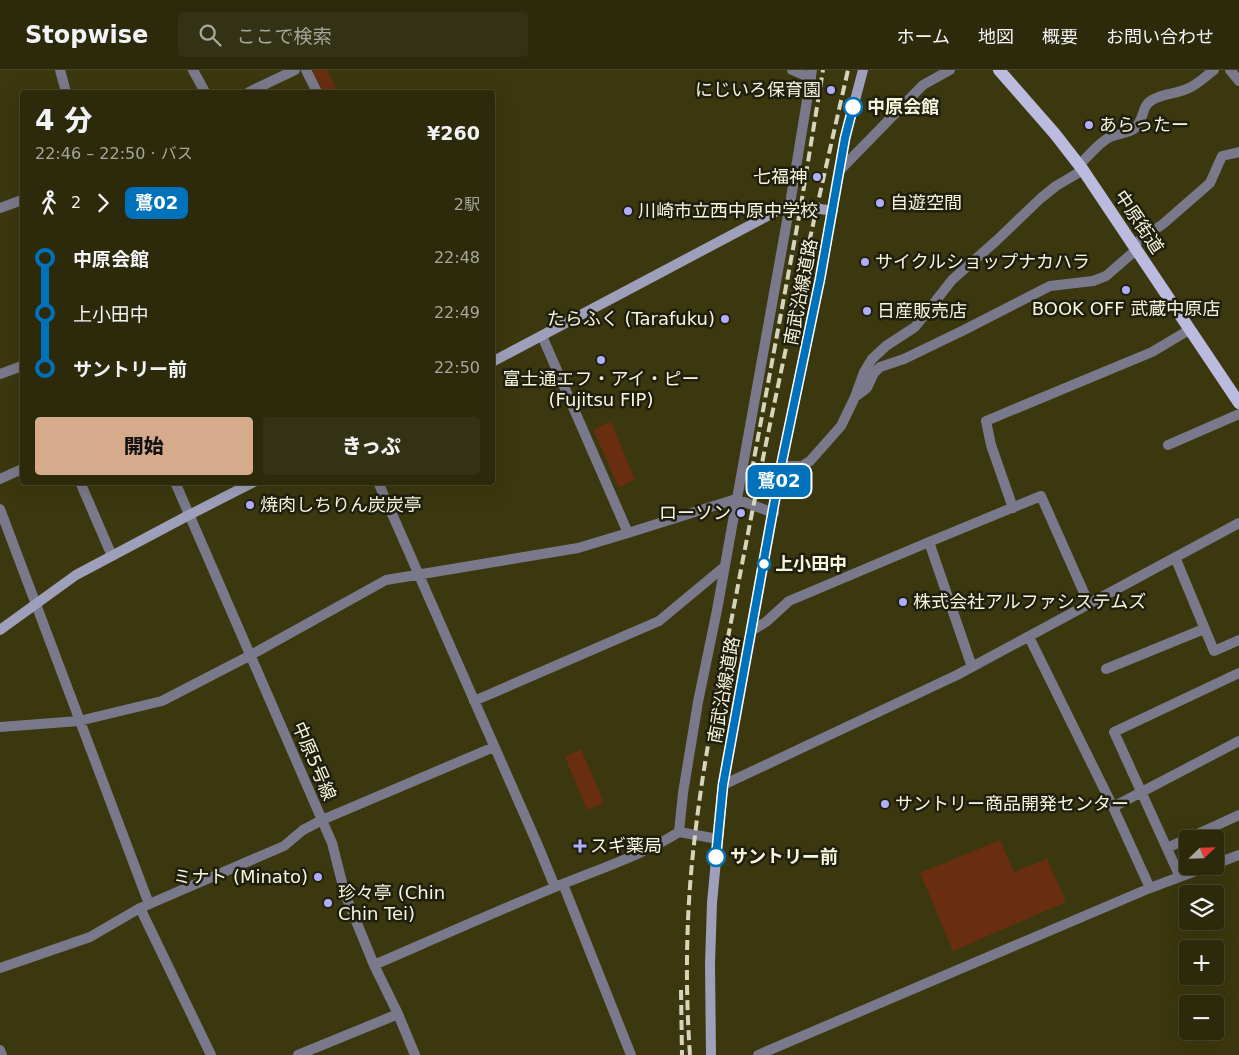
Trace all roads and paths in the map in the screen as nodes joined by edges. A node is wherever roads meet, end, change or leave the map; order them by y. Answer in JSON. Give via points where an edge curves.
{"nodes":[{"id":1,"x":60,"y":70,"type":"edge"},
{"id":2,"x":193,"y":70,"type":"edge"},
{"id":3,"x":295,"y":70,"type":"edge"},
{"id":4,"x":306,"y":70,"type":"edge"},
{"id":5,"x":792,"y":70,"type":"edge"},
{"id":6,"x":863,"y":70,"type":"edge"},
{"id":7,"x":950,"y":70,"type":"edge"},
{"id":8,"x":999,"y":70,"type":"edge"},
{"id":9,"x":1214,"y":70,"type":"edge"},
{"id":10,"x":1230,"y":70,"type":"edge"},
{"id":11,"x":812,"y":74,"type":"edge"},
{"id":12,"x":1239,"y":81,"type":"edge"},
{"id":13,"x":65,"y":90,"type":"edge"},
{"id":14,"x":204,"y":90,"type":"edge"},
{"id":15,"x":253,"y":90,"type":"edge"},
{"id":16,"x":316,"y":90,"type":"edge"},
{"id":17,"x":1239,"y":152,"type":"edge"},
{"id":18,"x":1081,"y":168,"type":"junction"},
{"id":19,"x":841,"y":169,"type":"junction"},
{"id":20,"x":20,"y":201,"type":"edge"},
{"id":21,"x":790,"y":204,"type":"junction"},
{"id":22,"x":0,"y":208,"type":"edge"},
{"id":23,"x":833,"y":212,"type":"junction"},
{"id":24,"x":1135,"y":247,"type":"junction"},
{"id":25,"x":1189,"y":330,"type":"junction"},
{"id":26,"x":542,"y":336,"type":"junction"},
{"id":27,"x":495,"y":360,"type":"edge"},
{"id":28,"x":20,"y":367,"type":"edge"},
{"id":29,"x":0,"y":374,"type":"edge"},
{"id":30,"x":855,"y":397,"type":"junction"},
{"id":31,"x":1239,"y":403,"type":"edge"},
{"id":32,"x":1239,"y":414,"type":"edge"},
{"id":33,"x":1168,"y":445,"type":"dead end"},
{"id":34,"x":781,"y":466,"type":"junction"},
{"id":35,"x":20,"y":470,"type":"edge"},
{"id":36,"x":0,"y":480,"type":"edge"},
{"id":37,"x":81,"y":485,"type":"edge"},
{"id":38,"x":176,"y":485,"type":"edge"},
{"id":39,"x":248,"y":485,"type":"edge"},
{"id":40,"x":379,"y":485,"type":"edge"},
{"id":41,"x":736,"y":499,"type":"junction"},
{"id":42,"x":1013,"y":508,"type":"junction"},
{"id":43,"x":0,"y":509,"type":"edge"},
{"id":44,"x":774,"y":513,"type":"junction"},
{"id":45,"x":189,"y":515,"type":"junction"},
{"id":46,"x":1239,"y":523,"type":"edge"},
{"id":47,"x":628,"y":534,"type":"junction"},
{"id":48,"x":929,"y":542,"type":"junction"},
{"id":49,"x":112,"y":556,"type":"junction"},
{"id":50,"x":1175,"y":557,"type":"junction"},
{"id":51,"x":724,"y":567,"type":"junction"},
{"id":52,"x":419,"y":575,"type":"junction"},
{"id":53,"x":1089,"y":604,"type":"junction"},
{"id":54,"x":35,"y":605,"type":"junction"},
{"id":55,"x":1204,"y":629,"type":"junction"},
{"id":56,"x":0,"y":630,"type":"edge"},
{"id":57,"x":751,"y":631,"type":"junction"},
{"id":58,"x":1030,"y":637,"type":"junction"},
{"id":59,"x":1239,"y":640,"type":"edge"},
{"id":60,"x":251,"y":655,"type":"junction"},
{"id":61,"x":972,"y":667,"type":"junction"},
{"id":62,"x":1106,"y":669,"type":"dead end"},
{"id":63,"x":1239,"y":672,"type":"edge"},
{"id":64,"x":474,"y":701,"type":"junction"},
{"id":65,"x":79,"y":721,"type":"junction"},
{"id":66,"x":0,"y":727,"type":"edge"},
{"id":67,"x":1239,"y":742,"type":"edge"},
{"id":68,"x":494,"y":747,"type":"junction"},
{"id":69,"x":723,"y":785,"type":"junction"},
{"id":70,"x":1142,"y":792,"type":"junction"},
{"id":71,"x":1114,"y":807,"type":"junction"},
{"id":72,"x":1239,"y":815,"type":"edge"},
{"id":73,"x":322,"y":820,"type":"junction"},
{"id":74,"x":679,"y":832,"type":"junction"},
{"id":75,"x":718,"y":839,"type":"junction"},
{"id":76,"x":1168,"y":848,"type":"junction"},
{"id":77,"x":1239,"y":855,"type":"edge"},
{"id":78,"x":1224,"y":861,"type":"edge"},
{"id":79,"x":1185,"y":875,"type":"edge"},
{"id":80,"x":1180,"y":877,"type":"junction"},
{"id":81,"x":559,"y":886,"type":"junction"},
{"id":82,"x":1150,"y":888,"type":"junction"},
{"id":83,"x":145,"y":906,"type":"junction"},
{"id":84,"x":374,"y":965,"type":"junction"},
{"id":85,"x":0,"y":968,"type":"edge"},
{"id":86,"x":398,"y":1014,"type":"junction"},
{"id":87,"x":0,"y":1050,"type":"edge"},
{"id":88,"x":2,"y":1055,"type":"edge"},
{"id":89,"x":211,"y":1055,"type":"edge"},
{"id":90,"x":298,"y":1055,"type":"edge"},
{"id":91,"x":415,"y":1055,"type":"edge"},
{"id":92,"x":631,"y":1055,"type":"edge"},
{"id":93,"x":711,"y":1055,"type":"edge"},
{"id":94,"x":758,"y":1055,"type":"edge"}],
"edges":[{"from":1,"to":13,"type":"street"},
{"from":2,"to":14,"type":"street"},
{"from":3,"to":15,"type":"street"},
{"from":4,"to":16,"type":"street"},
{"from":5,"to":11,"type":"street"},
{"from":6,"to":19,"type":"street","name":"南武沿線道路","via":[[845,138]]},
{"from":7,"to":19,"type":"street","via":[[923,85]]},
{"from":8,"to":18,"type":"main road","name":"中原街道"},
{"from":9,"to":18,"type":"street","via":[[1191,87],[1150,100],[1136,127],[1103,141]]},
{"from":10,"to":12,"type":"street"},
{"from":11,"to":21,"type":"street"},
{"from":17,"to":24,"type":"street","via":[[1222,156],[1210,183]]},
{"from":18,"to":24,"type":"main road","name":"中原街道"},
{"from":18,"to":30,"type":"street","via":[[1041,198],[952,280],[915,327],[872,359]]},
{"from":19,"to":23,"type":"street","name":"南武沿線道路"},
{"from":20,"to":22,"type":"street"},
{"from":21,"to":23,"type":"street"},
{"from":21,"to":26,"type":"street"},
{"from":21,"to":41,"type":"street"},
{"from":23,"to":34,"type":"street","name":"南武沿線道路"},
{"from":24,"to":25,"type":"main road","name":"中原街道"},
{"from":24,"to":30,"type":"street","via":[[1106,276],[1093,281],[1050,286],[964,330],[880,367],[867,388]]},
{"from":25,"to":31,"type":"main road","name":"中原街道"},
{"from":25,"to":42,"type":"street","via":[[1152,352],[986,421]]},
{"from":26,"to":27,"type":"street"},
{"from":26,"to":47,"type":"street"},
{"from":28,"to":29,"type":"street"},
{"from":30,"to":34,"type":"street","via":[[841,426],[810,461],[802,466]]},
{"from":32,"to":33,"type":"street"},
{"from":34,"to":44,"type":"street","name":"南武沿線道路"},
{"from":35,"to":36,"type":"street"},
{"from":37,"to":49,"type":"street"},
{"from":38,"to":45,"type":"street","name":"中原5号線"},
{"from":39,"to":45,"type":"street"},
{"from":40,"to":52,"type":"street"},
{"from":41,"to":44,"type":"street"},
{"from":41,"to":47,"type":"street"},
{"from":41,"to":51,"type":"street"},
{"from":42,"to":48,"type":"street"},
{"from":42,"to":53,"type":"street","via":[[1041,496]]},
{"from":43,"to":54,"type":"street"},
{"from":44,"to":57,"type":"street","name":"南武沿線道路"},
{"from":45,"to":49,"type":"street"},
{"from":45,"to":60,"type":"street","name":"中原5号線"},
{"from":46,"to":50,"type":"street"},
{"from":47,"to":52,"type":"street","via":[[578,548]]},
{"from":48,"to":57,"type":"street","via":[[789,601]]},
{"from":48,"to":61,"type":"street"},
{"from":49,"to":54,"type":"street","via":[[76,575]]},
{"from":50,"to":53,"type":"street"},
{"from":50,"to":55,"type":"street"},
{"from":51,"to":64,"type":"street","via":[[659,621]]},
{"from":51,"to":74,"type":"street","via":[[690,747]]},
{"from":52,"to":60,"type":"street","via":[[386,580]]},
{"from":52,"to":64,"type":"street"},
{"from":53,"to":58,"type":"street"},
{"from":54,"to":56,"type":"street"},
{"from":54,"to":65,"type":"street"},
{"from":55,"to":59,"type":"street","via":[[1214,651]]},
{"from":55,"to":62,"type":"street"},
{"from":57,"to":69,"type":"street","name":"南武沿線道路"},
{"from":58,"to":61,"type":"street"},
{"from":58,"to":71,"type":"street"},
{"from":60,"to":65,"type":"street","via":[[162,701]]},
{"from":60,"to":73,"type":"street","name":"中原5号線"},
{"from":61,"to":69,"type":"street"},
{"from":63,"to":70,"type":"street","via":[[1114,732]]},
{"from":64,"to":68,"type":"street"},
{"from":65,"to":66,"type":"street"},
{"from":65,"to":83,"type":"street"},
{"from":67,"to":70,"type":"street"},
{"from":68,"to":73,"type":"street"},
{"from":68,"to":81,"type":"street"},
{"from":69,"to":75,"type":"street","name":"南武沿線道路"},
{"from":70,"to":71,"type":"street"},
{"from":70,"to":76,"type":"street"},
{"from":71,"to":82,"type":"street"},
{"from":72,"to":76,"type":"street"},
{"from":73,"to":83,"type":"street","via":[[284,846]]},
{"from":73,"to":84,"type":"street","name":"中原5号線","via":[[332,843],[345,894]]},
{"from":74,"to":75,"type":"street"},
{"from":74,"to":81,"type":"street","via":[[626,860]]},
{"from":75,"to":93,"type":"street","name":"南武沿線道路","via":[[710,955]]},
{"from":76,"to":80,"type":"street"},
{"from":77,"to":78,"type":"street"},
{"from":79,"to":80,"type":"street"},
{"from":80,"to":82,"type":"street"},
{"from":81,"to":84,"type":"street"},
{"from":81,"to":92,"type":"street"},
{"from":82,"to":94,"type":"street"},
{"from":83,"to":85,"type":"street","via":[[90,937]]},
{"from":83,"to":89,"type":"street"},
{"from":84,"to":86,"type":"street","name":"中原5号線"},
{"from":86,"to":90,"type":"street"},
{"from":86,"to":91,"type":"street","name":"中原5号線"},
{"from":87,"to":88,"type":"street"}]}
